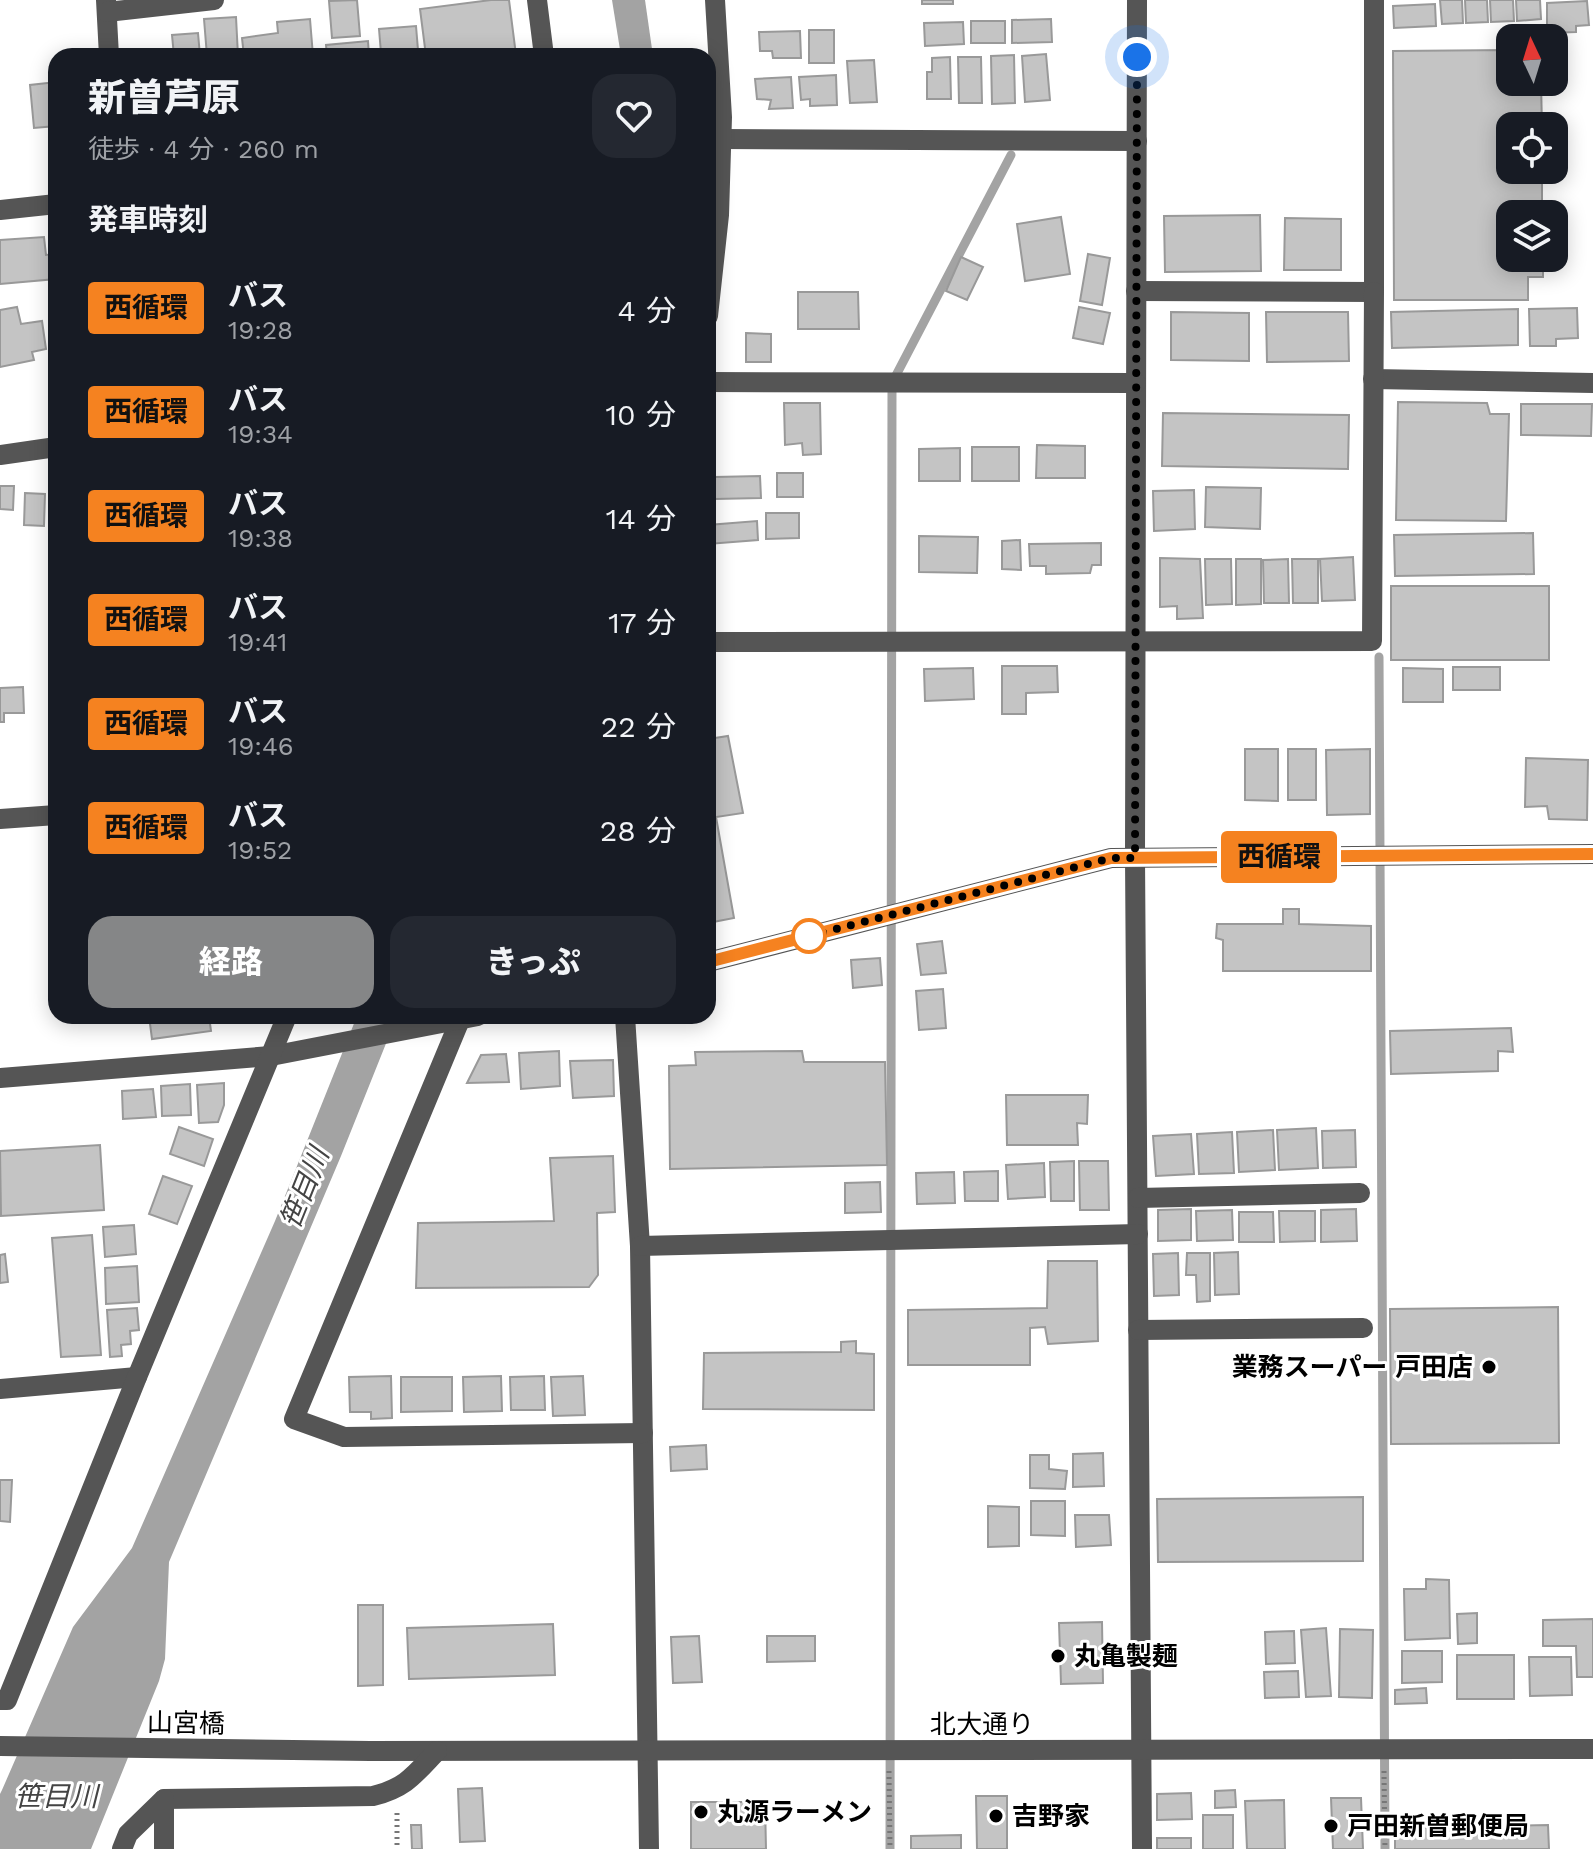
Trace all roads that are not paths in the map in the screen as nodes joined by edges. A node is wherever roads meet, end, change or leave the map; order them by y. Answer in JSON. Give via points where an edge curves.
{"nodes":[{"id":1,"x":214,"y":0,"type":"edge"},
{"id":2,"x":537,"y":0,"type":"edge"},
{"id":3,"x":715,"y":0,"type":"edge"},
{"id":4,"x":1137,"y":0,"type":"edge"},
{"id":5,"x":1374,"y":0,"type":"edge"},
{"id":6,"x":106,"y":6,"type":"edge"},
{"id":7,"x":109,"y":48,"type":"edge"},
{"id":8,"x":543,"y":48,"type":"edge"},
{"id":9,"x":721,"y":139,"type":"junction"},
{"id":10,"x":1137,"y":141,"type":"junction"},
{"id":11,"x":48,"y":205,"type":"edge"},
{"id":12,"x":0,"y":210,"type":"edge"},
{"id":13,"x":716,"y":243,"type":"edge"},
{"id":14,"x":1136,"y":291,"type":"junction"},
{"id":15,"x":1374,"y":292,"type":"junction"},
{"id":16,"x":1373,"y":379,"type":"junction"},
{"id":17,"x":716,"y":382,"type":"edge"},
{"id":18,"x":1136,"y":383,"type":"junction"},
{"id":19,"x":1593,"y":383,"type":"edge"},
{"id":20,"x":48,"y":448,"type":"edge"},
{"id":21,"x":0,"y":455,"type":"edge"},
{"id":22,"x":716,"y":642,"type":"edge"},
{"id":23,"x":1136,"y":642,"type":"junction"},
{"id":24,"x":48,"y":816,"type":"edge"},
{"id":25,"x":0,"y":819,"type":"edge"},
{"id":26,"x":1593,"y":854,"type":"edge"},
{"id":27,"x":1135,"y":858,"type":"junction"},
{"id":28,"x":716,"y":960,"type":"edge"},
{"id":29,"x":284,"y":1024,"type":"edge"},
{"id":30,"x":441,"y":1024,"type":"edge"},
{"id":31,"x":460,"y":1024,"type":"edge"},
{"id":32,"x":626,"y":1024,"type":"edge"},
{"id":33,"x":271,"y":1056,"type":"junction"},
{"id":34,"x":0,"y":1078,"type":"edge"},
{"id":35,"x":1360,"y":1193,"type":"dead end"},
{"id":36,"x":1138,"y":1198,"type":"junction"},
{"id":37,"x":1138,"y":1234,"type":"junction"},
{"id":38,"x":640,"y":1246,"type":"junction"},
{"id":39,"x":1363,"y":1328,"type":"dead end"},
{"id":40,"x":1138,"y":1330,"type":"junction"},
{"id":41,"x":137,"y":1377,"type":"junction"},
{"id":42,"x":0,"y":1389,"type":"edge"},
{"id":43,"x":643,"y":1433,"type":"junction"},
{"id":44,"x":0,"y":1700,"type":"edge"},
{"id":45,"x":0,"y":1746,"type":"edge"},
{"id":46,"x":1593,"y":1749,"type":"edge"},
{"id":47,"x":649,"y":1750,"type":"junction"},
{"id":48,"x":1142,"y":1750,"type":"junction"},
{"id":49,"x":370,"y":1751,"type":"joint"},
{"id":50,"x":437,"y":1751,"type":"junction"},
{"id":51,"x":164,"y":1799,"type":"junction"},
{"id":52,"x":122,"y":1849,"type":"edge"},
{"id":53,"x":164,"y":1849,"type":"edge"},
{"id":54,"x":649,"y":1849,"type":"edge"},
{"id":55,"x":1142,"y":1849,"type":"edge"}],
"edges":[{"from":1,"to":6,"type":"street"},
{"from":2,"to":8,"type":"street"},
{"from":3,"to":9,"type":"street"},
{"from":4,"to":10,"type":"street"},
{"from":5,"to":15,"type":"street"},
{"from":6,"to":7,"type":"street"},
{"from":9,"to":10,"type":"street"},
{"from":9,"to":13,"type":"street"},
{"from":10,"to":14,"type":"street"},
{"from":11,"to":12,"type":"street"},
{"from":14,"to":15,"type":"street"},
{"from":14,"to":18,"type":"street"},
{"from":15,"to":16,"type":"street"},
{"from":16,"to":19,"type":"street"},
{"from":16,"to":23,"type":"street","via":[[1372,641]]},
{"from":17,"to":18,"type":"street"},
{"from":18,"to":23,"type":"street"},
{"from":20,"to":21,"type":"street"},
{"from":22,"to":23,"type":"street"},
{"from":23,"to":27,"type":"street"},
{"from":24,"to":25,"type":"street"},
{"from":26,"to":27,"type":"street"},
{"from":27,"to":28,"type":"street","via":[[1111,858]]},
{"from":27,"to":36,"type":"street"},
{"from":29,"to":33,"type":"street"},
{"from":30,"to":33,"type":"street"},
{"from":31,"to":43,"type":"street","via":[[294,1419],[344,1437]]},
{"from":32,"to":38,"type":"street"},
{"from":33,"to":34,"type":"street"},
{"from":33,"to":41,"type":"street"},
{"from":35,"to":36,"type":"street"},
{"from":36,"to":37,"type":"street"},
{"from":37,"to":38,"type":"street"},
{"from":37,"to":40,"type":"street"},
{"from":38,"to":43,"type":"street"},
{"from":39,"to":40,"type":"street"},
{"from":40,"to":48,"type":"street"},
{"from":41,"to":42,"type":"street"},
{"from":41,"to":44,"type":"street","via":[[7,1700]]},
{"from":43,"to":47,"type":"street"},
{"from":45,"to":49,"type":"street","name":"山宮橋"},
{"from":46,"to":48,"type":"street","name":"北大通り"},
{"from":47,"to":48,"type":"street","name":"北大通り"},
{"from":47,"to":50,"type":"street","name":"北大通り"},
{"from":47,"to":54,"type":"street"},
{"from":48,"to":55,"type":"street"},
{"from":49,"to":50,"type":"street","name":"北大通り"},
{"from":50,"to":51,"type":"street","via":[[407,1783],[373,1796]]},
{"from":51,"to":52,"type":"street","via":[[128,1834]]},
{"from":51,"to":53,"type":"street"}]}
